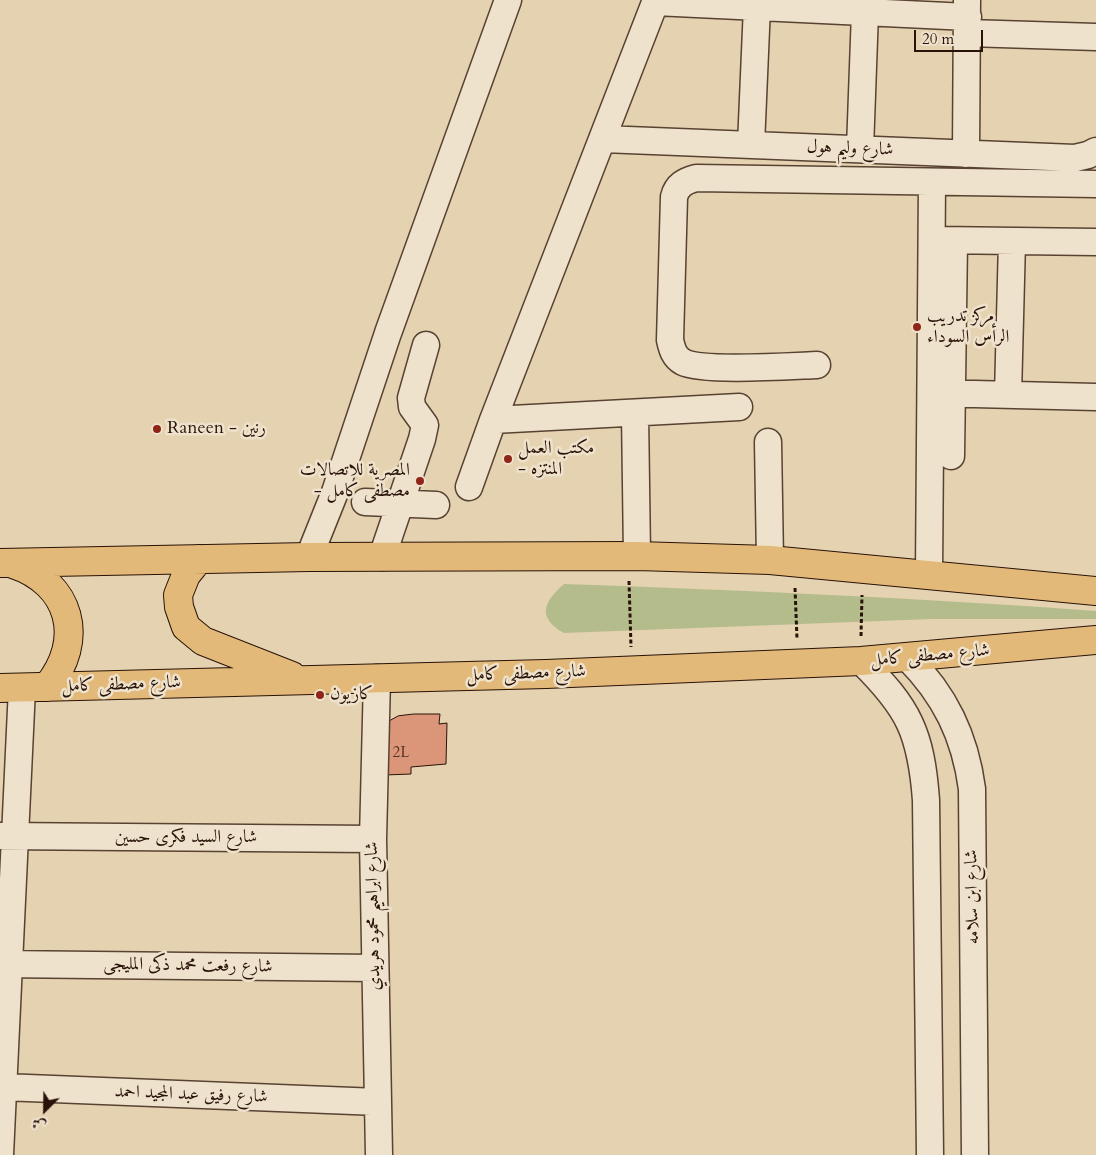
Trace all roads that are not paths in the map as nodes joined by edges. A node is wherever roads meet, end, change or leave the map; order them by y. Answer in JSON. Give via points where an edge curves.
{"nodes":[{"id":1,"x":508,"y":0,"type":"edge"},
{"id":2,"x":655,"y":1,"type":"edge"},
{"id":3,"x":757,"y":6,"type":"junction"},
{"id":4,"x":865,"y":12,"type":"junction"},
{"id":5,"x":968,"y":17,"type":"edge"},
{"id":6,"x":1096,"y":38,"type":"edge"},
{"id":7,"x":603,"y":139,"type":"junction"},
{"id":8,"x":751,"y":145,"type":"junction"},
{"id":9,"x":860,"y":149,"type":"junction"},
{"id":10,"x":1096,"y":151,"type":"edge"},
{"id":11,"x":966,"y":154,"type":"junction"},
{"id":12,"x":932,"y":182,"type":"junction"},
{"id":13,"x":1096,"y":184,"type":"edge"},
{"id":14,"x":943,"y":240,"type":"junction"},
{"id":15,"x":1012,"y":241,"type":"junction"},
{"id":16,"x":1096,"y":242,"type":"edge"},
{"id":17,"x":426,"y":345,"type":"dead end"},
{"id":18,"x":817,"y":365,"type":"dead end"},
{"id":19,"x":942,"y":394,"type":"junction"},
{"id":20,"x":1008,"y":395,"type":"junction"},
{"id":21,"x":1096,"y":397,"type":"edge"},
{"id":22,"x":739,"y":407,"type":"dead end"},
{"id":23,"x":635,"y":413,"type":"junction"},
{"id":24,"x":493,"y":420,"type":"junction"},
{"id":25,"x":768,"y":442,"type":"dead end"},
{"id":26,"x":951,"y":456,"type":"dead end"},
{"id":27,"x":469,"y":487,"type":"dead end"},
{"id":28,"x":365,"y":502,"type":"dead end"},
{"id":29,"x":400,"y":504,"type":"junction"},
{"id":30,"x":436,"y":505,"type":"dead end"},
{"id":31,"x":633,"y":555,"type":"junction"},
{"id":32,"x":309,"y":557,"type":"junction"},
{"id":33,"x":199,"y":558,"type":"junction"},
{"id":34,"x":382,"y":558,"type":"junction"},
{"id":35,"x":782,"y":561,"type":"junction"},
{"id":36,"x":6,"y":563,"type":"edge"},
{"id":37,"x":929,"y":574,"type":"junction"},
{"id":38,"x":1096,"y":576,"type":"edge"},
{"id":39,"x":1008,"y":583,"type":"junction"},
{"id":40,"x":1096,"y":591,"type":"edge"},
{"id":41,"x":1096,"y":640,"type":"edge"},
{"id":42,"x":1051,"y":646,"type":"junction"},
{"id":43,"x":1096,"y":648,"type":"edge"},
{"id":44,"x":907,"y":657,"type":"junction"},
{"id":45,"x":861,"y":661,"type":"junction"},
{"id":46,"x":377,"y":678,"type":"junction"},
{"id":47,"x":302,"y":680,"type":"junction"},
{"id":48,"x":23,"y":687,"type":"edge"},
{"id":49,"x":7,"y":836,"type":"edge"},
{"id":50,"x":373,"y":839,"type":"junction"},
{"id":51,"x":4,"y":964,"type":"edge"},
{"id":52,"x":375,"y":968,"type":"junction"},
{"id":53,"x":3,"y":1087,"type":"junction"},
{"id":54,"x":378,"y":1102,"type":"junction"},
{"id":55,"x":0,"y":1155,"type":"edge"},
{"id":56,"x":379,"y":1155,"type":"edge"},
{"id":57,"x":930,"y":1155,"type":"edge"},
{"id":58,"x":975,"y":1155,"type":"edge"}],
"edges":[{"from":1,"to":32,"type":"street","via":[[388,333],[335,492]]},
{"from":2,"to":3,"type":"street"},
{"from":2,"to":7,"type":"street"},
{"from":3,"to":4,"type":"street"},
{"from":3,"to":8,"type":"street"},
{"from":4,"to":5,"type":"street"},
{"from":4,"to":9,"type":"street"},
{"from":5,"to":6,"type":"street"},
{"from":5,"to":11,"type":"street"},
{"from":7,"to":8,"type":"street","name":"شارع وليم هول"},
{"from":7,"to":24,"type":"street"},
{"from":8,"to":9,"type":"street","name":"شارع وليم هول"},
{"from":9,"to":11,"type":"street","name":"شارع وليم هول"},
{"from":10,"to":11,"type":"street","name":"شارع وليم هول","via":[[1075,158]]},
{"from":12,"to":13,"type":"street"},
{"from":12,"to":14,"type":"street"},
{"from":12,"to":18,"type":"street","via":[[696,178],[685,181],[676,191],[670,340],[673,353],[681,360],[702,366]]},
{"from":14,"to":15,"type":"street"},
{"from":14,"to":19,"type":"street"},
{"from":15,"to":16,"type":"street"},
{"from":15,"to":20,"type":"street"},
{"from":17,"to":29,"type":"street","via":[[411,398],[412,407],[425,424]]},
{"from":19,"to":20,"type":"street"},
{"from":19,"to":26,"type":"street"},
{"from":19,"to":37,"type":"street"},
{"from":20,"to":21,"type":"street"},
{"from":22,"to":23,"type":"street"},
{"from":23,"to":24,"type":"street"},
{"from":23,"to":31,"type":"street"},
{"from":24,"to":27,"type":"street"},
{"from":25,"to":35,"type":"street"},
{"from":28,"to":29,"type":"street"},
{"from":29,"to":30,"type":"street"},
{"from":29,"to":34,"type":"street"},
{"from":31,"to":34,"type":"main road"},
{"from":31,"to":35,"type":"main road"},
{"from":32,"to":33,"type":"main road"},
{"from":32,"to":34,"type":"main road"},
{"from":33,"to":36,"type":"main road"},
{"from":33,"to":47,"type":"main road","via":[[186,575],[178,595],[186,627],[203,641]]},
{"from":35,"to":37,"type":"main road"},
{"from":36,"to":48,"type":"main road","via":[[26,568],[46,581],[66,614],[68,646],[64,661]]},
{"from":37,"to":39,"type":"main road"},
{"from":38,"to":39,"type":"main road"},
{"from":39,"to":40,"type":"main road"},
{"from":41,"to":42,"type":"main road","name":"شارع مصطفى كامل"},
{"from":42,"to":43,"type":"main road","name":"شارع مصطفى كامل"},
{"from":42,"to":44,"type":"main road","name":"شارع مصطفى كامل"},
{"from":44,"to":45,"type":"main road","name":"شارع مصطفى كامل"},
{"from":44,"to":58,"type":"street","name":"شارع ابن سلامه","via":[[936,689],[947,707],[964,747],[970,774]]},
{"from":45,"to":46,"type":"main road","name":"شارع مصطفى كامل"},
{"from":45,"to":57,"type":"street","via":[[889,689],[911,723],[923,760]]},
{"from":46,"to":47,"type":"main road","name":"شارع مصطفى كامل"},
{"from":46,"to":50,"type":"street","name":"شارع ابراهيم محمود هريدي"},
{"from":47,"to":48,"type":"main road","name":"شارع مصطفى كامل"},
{"from":48,"to":49,"type":"street"},
{"from":49,"to":50,"type":"street","name":"شارع السيد فكرى حسين"},
{"from":49,"to":51,"type":"street"},
{"from":50,"to":52,"type":"street","name":"شارع ابراهيم محمود هريدي"},
{"from":51,"to":52,"type":"street","name":"شارع رفعت محمد ذكى المليجى"},
{"from":51,"to":53,"type":"street"},
{"from":52,"to":54,"type":"street","name":"شارع ابراهيم محمود هريدي"},
{"from":53,"to":54,"type":"street","name":"شارع رفيق عبد المجيد احمد"},
{"from":53,"to":55,"type":"street"},
{"from":54,"to":56,"type":"street","name":"شارع ابراهيم محمود هريدي"}]}
